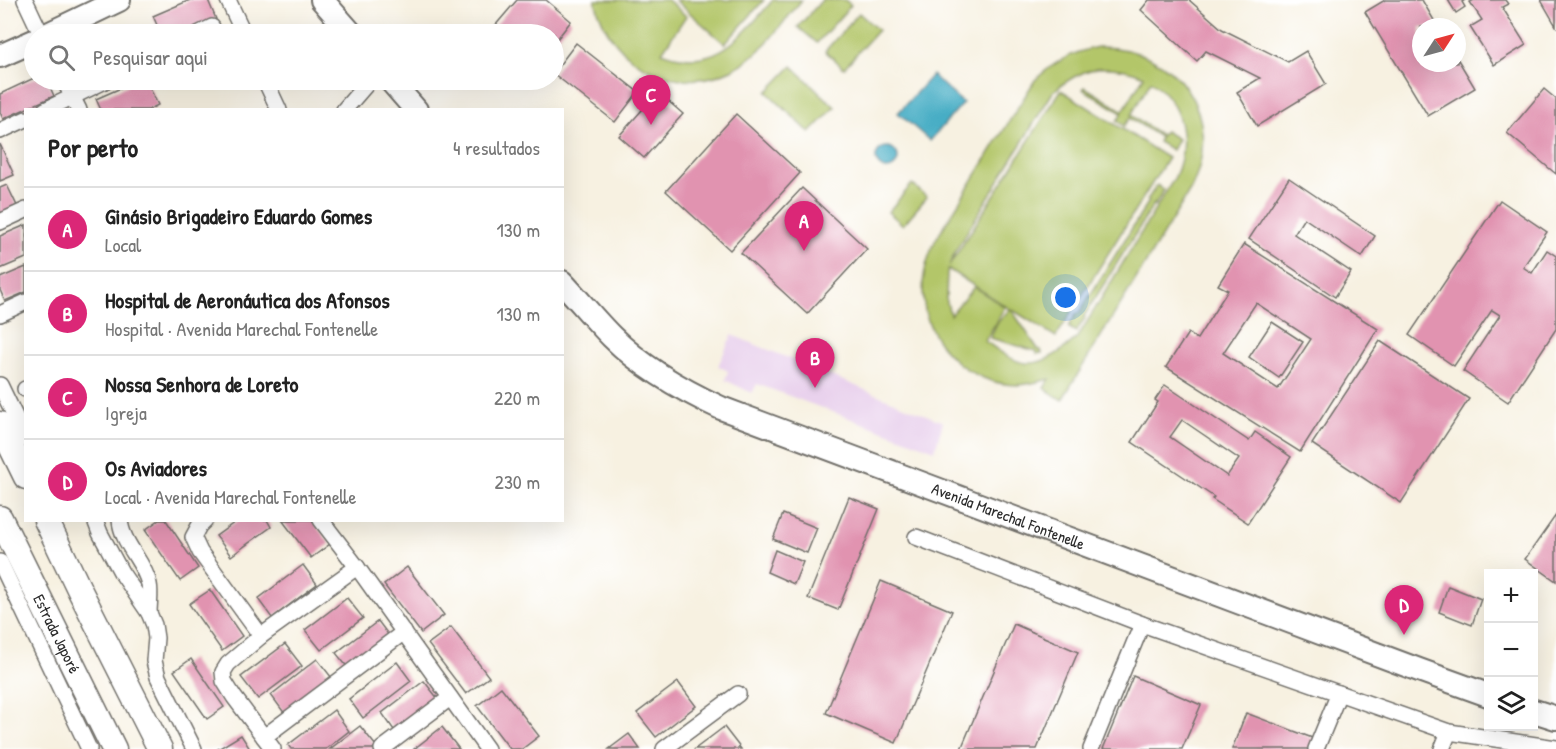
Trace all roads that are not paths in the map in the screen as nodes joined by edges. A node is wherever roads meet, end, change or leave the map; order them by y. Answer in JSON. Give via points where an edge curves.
{"nodes":[{"id":1,"x":25,"y":0,"type":"edge"},
{"id":2,"x":118,"y":0,"type":"edge"},
{"id":3,"x":228,"y":0,"type":"edge"},
{"id":4,"x":322,"y":0,"type":"edge"},
{"id":5,"x":36,"y":24,"type":"edge"},
{"id":6,"x":69,"y":24,"type":"edge"},
{"id":7,"x":239,"y":24,"type":"edge"},
{"id":8,"x":343,"y":24,"type":"edge"},
{"id":9,"x":24,"y":45,"type":"edge"},
{"id":10,"x":0,"y":56,"type":"edge"},
{"id":11,"x":94,"y":90,"type":"edge"},
{"id":12,"x":270,"y":90,"type":"edge"},
{"id":13,"x":361,"y":90,"type":"edge"},
{"id":14,"x":399,"y":90,"type":"edge"},
{"id":15,"x":76,"y":103,"type":"edge"},
{"id":16,"x":54,"y":108,"type":"edge"},
{"id":17,"x":278,"y":108,"type":"edge"},
{"id":18,"x":346,"y":108,"type":"edge"},
{"id":19,"x":414,"y":108,"type":"edge"},
{"id":20,"x":24,"y":120,"type":"edge"},
{"id":21,"x":0,"y":131,"type":"edge"},
{"id":22,"x":24,"y":211,"type":"edge"},
{"id":23,"x":0,"y":222,"type":"edge"},
{"id":24,"x":564,"y":284,"type":"edge"},
{"id":25,"x":24,"y":303,"type":"edge"},
{"id":26,"x":0,"y":314,"type":"edge"},
{"id":27,"x":0,"y":385,"type":"edge"},
{"id":28,"x":0,"y":424,"type":"edge"},
{"id":29,"x":24,"y":435,"type":"edge"},
{"id":30,"x":24,"y":473,"type":"edge"},
{"id":31,"x":0,"y":518,"type":"edge"},
{"id":32,"x":47,"y":522,"type":"edge"},
{"id":33,"x":96,"y":522,"type":"edge"},
{"id":34,"x":120,"y":522,"type":"edge"},
{"id":35,"x":203,"y":522,"type":"edge"},
{"id":36,"x":323,"y":522,"type":"edge"},
{"id":37,"x":916,"y":537,"type":"dead end"},
{"id":38,"x":0,"y":562,"type":"edge"},
{"id":39,"x":357,"y":567,"type":"junction"},
{"id":40,"x":149,"y":613,"type":"junction"},
{"id":41,"x":1142,"y":624,"type":"junction"},
{"id":42,"x":404,"y":632,"type":"junction"},
{"id":43,"x":261,"y":636,"type":"junction"},
{"id":44,"x":1339,"y":693,"type":"junction"},
{"id":45,"x":738,"y":694,"type":"dead end"},
{"id":46,"x":1484,"y":694,"type":"edge"},
{"id":47,"x":450,"y":698,"type":"junction"},
{"id":48,"x":1538,"y":713,"type":"edge"},
{"id":49,"x":1556,"y":718,"type":"edge"},
{"id":50,"x":1449,"y":732,"type":"junction"},
{"id":51,"x":268,"y":743,"type":"edge"},
{"id":52,"x":1556,"y":748,"type":"edge"},
{"id":53,"x":88,"y":749,"type":"edge"},
{"id":54,"x":114,"y":749,"type":"edge"},
{"id":55,"x":160,"y":749,"type":"edge"},
{"id":56,"x":194,"y":749,"type":"edge"},
{"id":57,"x":382,"y":749,"type":"edge"},
{"id":58,"x":487,"y":749,"type":"edge"},
{"id":59,"x":664,"y":749,"type":"edge"},
{"id":60,"x":1090,"y":749,"type":"edge"},
{"id":61,"x":1316,"y":749,"type":"edge"},
{"id":62,"x":1442,"y":749,"type":"edge"}],
"edges":[{"from":1,"to":5,"type":"street"},
{"from":2,"to":6,"type":"main road"},
{"from":3,"to":7,"type":"street"},
{"from":4,"to":8,"type":"main road"},
{"from":9,"to":10,"type":"main road"},
{"from":11,"to":15,"type":"street"},
{"from":12,"to":17,"type":"street"},
{"from":13,"to":18,"type":"street"},
{"from":14,"to":19,"type":"main road"},
{"from":15,"to":16,"type":"street"},
{"from":20,"to":21,"type":"street"},
{"from":22,"to":23,"type":"street"},
{"from":24,"to":46,"type":"main road","name":"Avenida Marechal Fontenelle","via":[[614,339],[654,372],[721,408]]},
{"from":25,"to":26,"type":"street"},
{"from":27,"to":29,"type":"street"},
{"from":28,"to":30,"type":"main road"},
{"from":31,"to":54,"type":"main road","name":"Estrada Japoré"},
{"from":32,"to":55,"type":"main road"},
{"from":33,"to":40,"type":"street","via":[[121,572]]},
{"from":34,"to":40,"type":"street","via":[[149,583]]},
{"from":35,"to":43,"type":"street","via":[[193,537],[200,552]]},
{"from":36,"to":39,"type":"street"},
{"from":37,"to":41,"type":"street"},
{"from":38,"to":53,"type":"street","name":"Estrada Japoré"},
{"from":39,"to":42,"type":"street"},
{"from":39,"to":43,"type":"street"},
{"from":40,"to":56,"type":"street","via":[[156,638],[154,661],[158,677]]},
{"from":41,"to":44,"type":"street"},
{"from":41,"to":60,"type":"street"},
{"from":42,"to":47,"type":"street"},
{"from":42,"to":51,"type":"street"},
{"from":43,"to":51,"type":"street","via":[[223,672],[234,697]]},
{"from":44,"to":50,"type":"street"},
{"from":44,"to":61,"type":"street"},
{"from":45,"to":59,"type":"street"},
{"from":47,"to":57,"type":"street"},
{"from":47,"to":58,"type":"street"},
{"from":48,"to":49,"type":"main road"},
{"from":50,"to":52,"type":"street"},
{"from":50,"to":62,"type":"street"}]}
